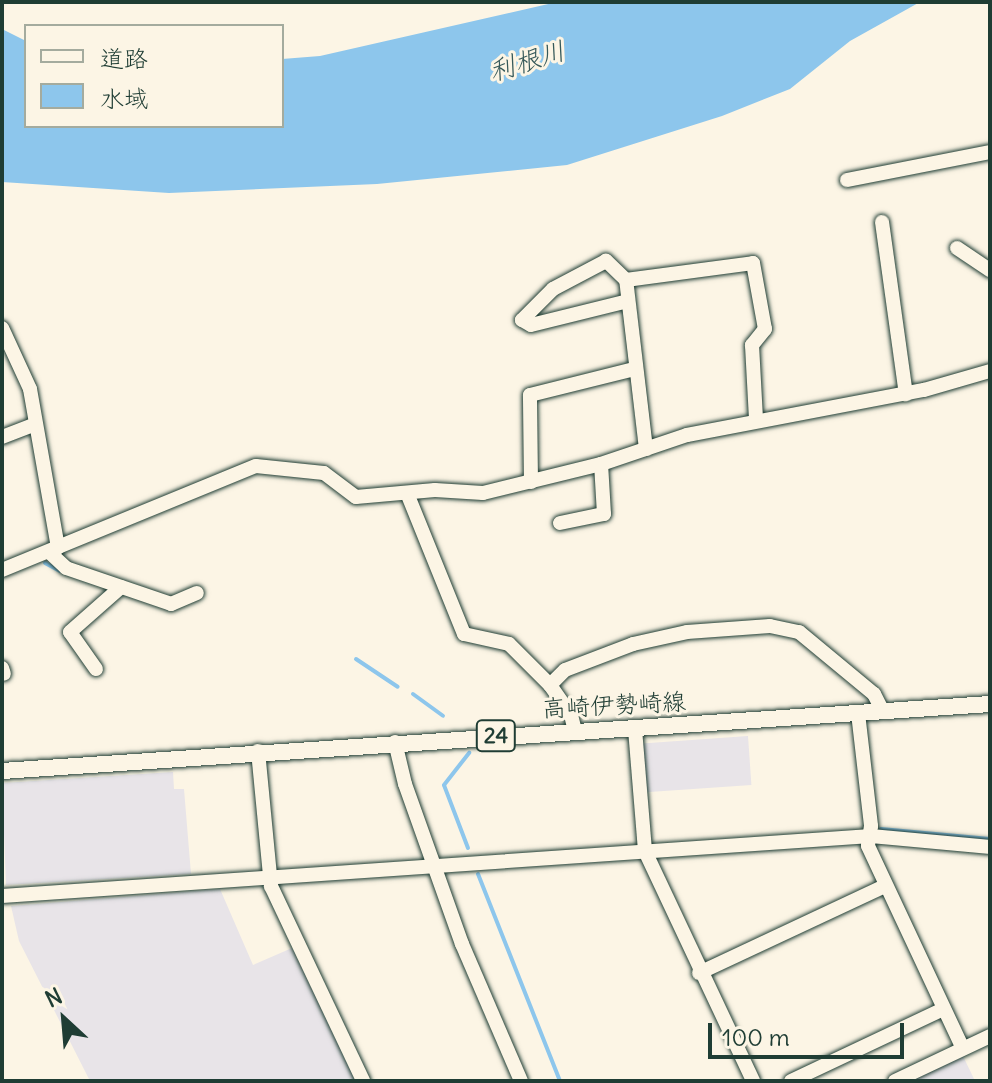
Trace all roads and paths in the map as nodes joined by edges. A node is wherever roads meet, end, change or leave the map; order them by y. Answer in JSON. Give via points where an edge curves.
{"nodes":[{"id":1,"x":990,"y":152,"type":"edge"},
{"id":2,"x":847,"y":180,"type":"dead end"},
{"id":3,"x":882,"y":222,"type":"dead end"},
{"id":4,"x":957,"y":248,"type":"dead end"},
{"id":5,"x":990,"y":270,"type":"edge"},
{"id":6,"x":626,"y":280,"type":"junction"},
{"id":7,"x":628,"y":301,"type":"junction"},
{"id":8,"x":2,"y":328,"type":"edge"},
{"id":9,"x":634,"y":369,"type":"junction"},
{"id":10,"x":990,"y":371,"type":"edge"},
{"id":11,"x":906,"y":394,"type":"junction"},
{"id":12,"x":756,"y":420,"type":"junction"},
{"id":13,"x":34,"y":425,"type":"junction"},
{"id":14,"x":2,"y":437,"type":"edge"},
{"id":15,"x":646,"y":449,"type":"junction"},
{"id":16,"x":601,"y":464,"type":"junction"},
{"id":17,"x":531,"y":482,"type":"junction"},
{"id":18,"x":407,"y":493,"type":"junction"},
{"id":19,"x":560,"y":523,"type":"dead end"},
{"id":20,"x":53,"y":550,"type":"junction"},
{"id":21,"x":2,"y":570,"type":"edge"},
{"id":22,"x":121,"y":587,"type":"junction"},
{"id":23,"x":197,"y":593,"type":"dead end"},
{"id":24,"x":96,"y":669,"type":"dead end"},
{"id":25,"x":550,"y":685,"type":"junction"},
{"id":26,"x":990,"y":704,"type":"edge"},
{"id":27,"x":883,"y":712,"type":"junction"},
{"id":28,"x":858,"y":713,"type":"junction"},
{"id":29,"x":635,"y":729,"type":"junction"},
{"id":30,"x":575,"y":731,"type":"junction"},
{"id":31,"x":395,"y":742,"type":"junction"},
{"id":32,"x":258,"y":751,"type":"junction"},
{"id":33,"x":2,"y":771,"type":"edge"},
{"id":34,"x":871,"y":836,"type":"junction"},
{"id":35,"x":990,"y":847,"type":"edge"},
{"id":36,"x":645,"y":851,"type":"junction"},
{"id":37,"x":434,"y":865,"type":"junction"},
{"id":38,"x":268,"y":877,"type":"junction"},
{"id":39,"x":885,"y":886,"type":"junction"},
{"id":40,"x":2,"y":896,"type":"edge"},
{"id":41,"x":699,"y":973,"type":"junction"},
{"id":42,"x":943,"y":1009,"type":"junction"},
{"id":43,"x":990,"y":1036,"type":"edge"},
{"id":44,"x":962,"y":1047,"type":"junction"},
{"id":45,"x":363,"y":1081,"type":"edge"},
{"id":46,"x":521,"y":1081,"type":"edge"},
{"id":47,"x":753,"y":1081,"type":"edge"},
{"id":48,"x":791,"y":1081,"type":"edge"},
{"id":49,"x":895,"y":1081,"type":"edge"}],
"edges":[{"from":1,"to":2,"type":"street"},
{"from":3,"to":11,"type":"street"},
{"from":4,"to":5,"type":"street"},
{"from":6,"to":7,"type":"street"},
{"from":6,"to":7,"type":"street","via":[[606,261],[553,289],[522,320],[531,325]]},
{"from":6,"to":12,"type":"street","via":[[753,263],[765,329],[752,345]]},
{"from":7,"to":9,"type":"street"},
{"from":8,"to":13,"type":"street","via":[[30,389]]},
{"from":9,"to":15,"type":"street"},
{"from":9,"to":17,"type":"street","via":[[530,395]]},
{"from":10,"to":11,"type":"street"},
{"from":11,"to":12,"type":"street"},
{"from":12,"to":15,"type":"street"},
{"from":13,"to":14,"type":"street"},
{"from":13,"to":20,"type":"street"},
{"from":15,"to":16,"type":"street"},
{"from":16,"to":17,"type":"street"},
{"from":16,"to":19,"type":"street","via":[[604,514]]},
{"from":17,"to":18,"type":"street","via":[[483,493]]},
{"from":18,"to":20,"type":"street","via":[[356,497],[324,473],[256,466]]},
{"from":18,"to":25,"type":"street","via":[[464,634],[509,644]]},
{"from":20,"to":21,"type":"street"},
{"from":20,"to":22,"type":"street","via":[[66,568]]},
{"from":22,"to":23,"type":"street","via":[[171,604]]},
{"from":22,"to":24,"type":"street","via":[[70,632]]},
{"from":25,"to":27,"type":"street","via":[[565,670],[633,644],[687,632],[770,626],[799,632],[874,694]]},
{"from":25,"to":30,"type":"street","via":[[571,715]]},
{"from":26,"to":27,"type":"main road","name":"高崎伊勢崎線","number":"24"},
{"from":27,"to":28,"type":"main road","name":"高崎伊勢崎線","number":"24"},
{"from":28,"to":29,"type":"main road","name":"高崎伊勢崎線","number":"24"},
{"from":28,"to":34,"type":"street"},
{"from":29,"to":30,"type":"main road","name":"高崎伊勢崎線","number":"24"},
{"from":29,"to":36,"type":"street"},
{"from":30,"to":31,"type":"main road","name":"高崎伊勢崎線","number":"24"},
{"from":31,"to":32,"type":"main road","name":"高崎伊勢崎線","number":"24"},
{"from":31,"to":37,"type":"street"},
{"from":32,"to":33,"type":"main road","name":"高崎伊勢崎線","number":"24"},
{"from":32,"to":38,"type":"street"},
{"from":34,"to":35,"type":"street"},
{"from":34,"to":36,"type":"street"},
{"from":34,"to":39,"type":"street","via":[[868,846]]},
{"from":36,"to":37,"type":"street"},
{"from":36,"to":41,"type":"street"},
{"from":37,"to":38,"type":"street"},
{"from":37,"to":46,"type":"street"},
{"from":38,"to":40,"type":"street"},
{"from":38,"to":45,"type":"street"},
{"from":39,"to":41,"type":"street"},
{"from":39,"to":42,"type":"street"},
{"from":41,"to":47,"type":"street"},
{"from":42,"to":44,"type":"street"},
{"from":42,"to":48,"type":"street"},
{"from":43,"to":44,"type":"street"},
{"from":44,"to":49,"type":"street"}]}
